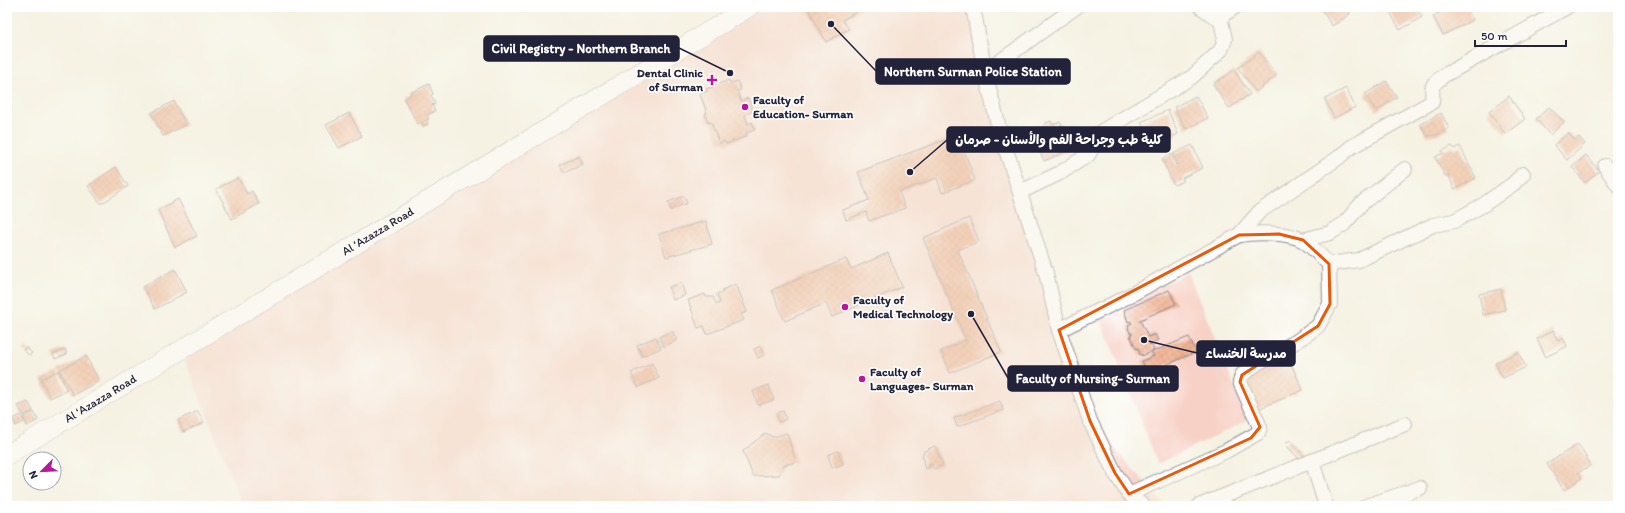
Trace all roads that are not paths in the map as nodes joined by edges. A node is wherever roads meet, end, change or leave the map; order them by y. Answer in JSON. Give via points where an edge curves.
{"nodes":[{"id":1,"x":749,"y":7,"type":"edge"},
{"id":2,"x":972,"y":7,"type":"edge"},
{"id":3,"x":1076,"y":7,"type":"edge"},
{"id":4,"x":1201,"y":7,"type":"edge"},
{"id":5,"x":1235,"y":7,"type":"edge"},
{"id":6,"x":1567,"y":7,"type":"edge"},
{"id":7,"x":1221,"y":21,"type":"junction"},
{"id":8,"x":985,"y":72,"type":"junction"},
{"id":9,"x":1605,"y":166,"type":"dead end"},
{"id":10,"x":1405,"y":169,"type":"dead end"},
{"id":11,"x":1523,"y":174,"type":"dead end"},
{"id":12,"x":1618,"y":185,"type":"edge"},
{"id":13,"x":1020,"y":192,"type":"junction"},
{"id":14,"x":1239,"y":235,"type":"junction"},
{"id":15,"x":1303,"y":240,"type":"junction"},
{"id":16,"x":1329,"y":264,"type":"junction"},
{"id":17,"x":1059,"y":330,"type":"junction"},
{"id":18,"x":1405,"y":424,"type":"dead end"},
{"id":19,"x":7,"y":455,"type":"edge"},
{"id":20,"x":1312,"y":461,"type":"junction"},
{"id":21,"x":1420,"y":488,"type":"dead end"},
{"id":22,"x":1129,"y":494,"type":"junction"},
{"id":23,"x":1143,"y":506,"type":"edge"},
{"id":24,"x":1199,"y":506,"type":"edge"},
{"id":25,"x":1326,"y":506,"type":"edge"},
{"id":26,"x":1366,"y":506,"type":"edge"}],
"edges":[{"from":1,"to":19,"type":"street","name":"Al ‘Azazza Road"},
{"from":2,"to":8,"type":"street"},
{"from":3,"to":8,"type":"street"},
{"from":4,"to":7,"type":"street"},
{"from":5,"to":7,"type":"street","via":[[1223,15]]},
{"from":6,"to":14,"type":"street","via":[[1443,76],[1433,84],[1432,102],[1351,147],[1259,212]]},
{"from":7,"to":13,"type":"street","via":[[1225,39],[1221,50],[1192,77],[1102,131],[1093,141],[1093,147],[1088,155],[1060,173]]},
{"from":8,"to":13,"type":"street","via":[[999,128]]},
{"from":9,"to":12,"type":"street"},
{"from":10,"to":15,"type":"street","via":[[1361,204],[1344,224],[1330,232]]},
{"from":11,"to":16,"type":"street","via":[[1483,205],[1454,221],[1433,225],[1358,260]]},
{"from":13,"to":17,"type":"street","via":[[1046,273]]},
{"from":14,"to":15,"type":"street","via":[[1279,234]]},
{"from":14,"to":17,"type":"street","via":[[1127,297]]},
{"from":15,"to":16,"type":"street"},
{"from":16,"to":22,"type":"street","via":[[1330,304],[1318,326],[1242,375],[1240,382],[1260,427],[1258,433],[1226,452]]},
{"from":17,"to":22,"type":"street","via":[[1090,421],[1115,473]]},
{"from":18,"to":20,"type":"street"},
{"from":20,"to":24,"type":"street"},
{"from":20,"to":25,"type":"street"},
{"from":21,"to":26,"type":"street"},
{"from":22,"to":23,"type":"street"}]}
